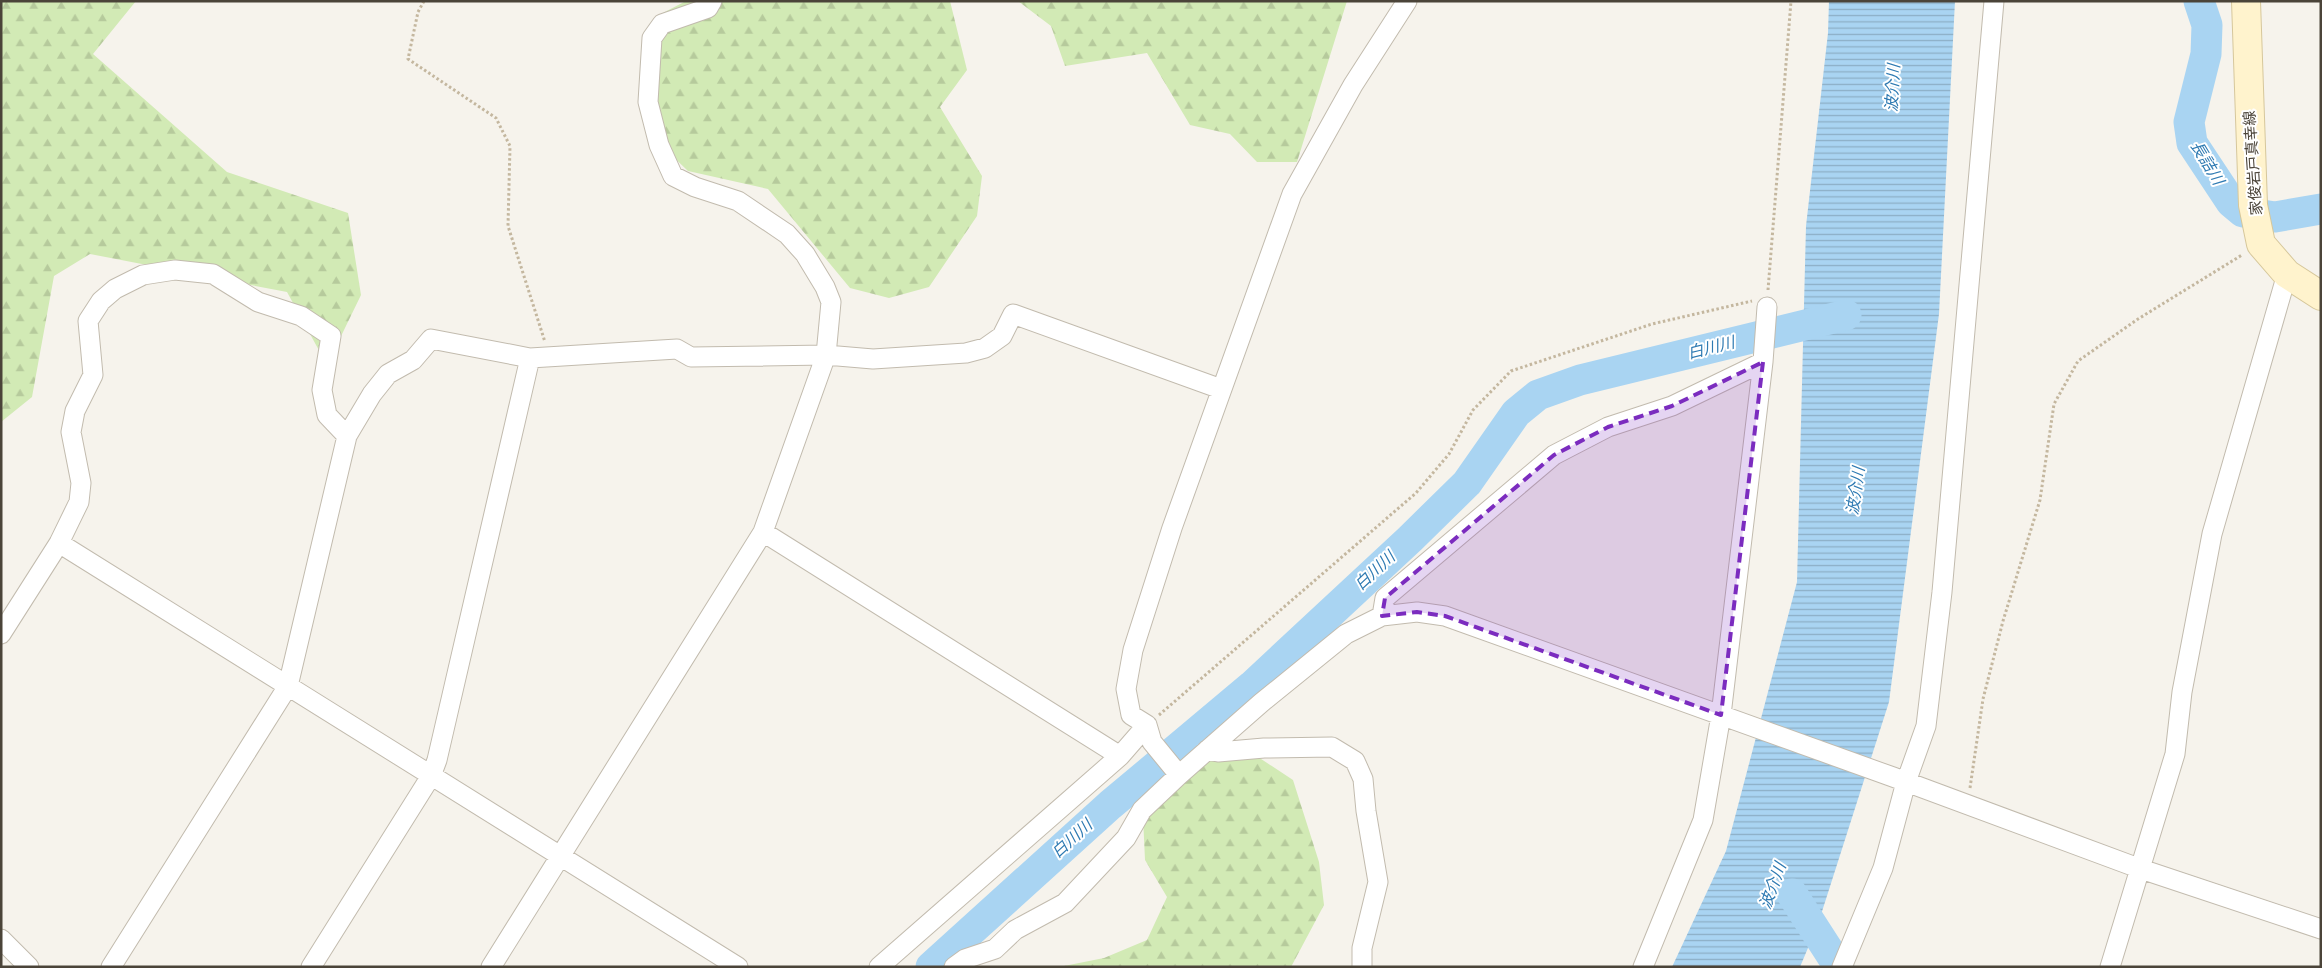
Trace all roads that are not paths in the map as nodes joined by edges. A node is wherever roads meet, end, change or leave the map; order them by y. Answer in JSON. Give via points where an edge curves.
{"nodes":[{"id":1,"x":712,"y":1,"type":"edge"},
{"id":2,"x":1408,"y":1,"type":"edge"},
{"id":3,"x":1994,"y":1,"type":"edge"},
{"id":4,"x":2246,"y":1,"type":"edge"},
{"id":5,"x":2287,"y":274,"type":"junction"},
{"id":6,"x":2321,"y":296,"type":"edge"},
{"id":7,"x":1764,"y":301,"type":"road end"},
{"id":8,"x":826,"y":355,"type":"junction"},
{"id":9,"x":530,"y":358,"type":"junction"},
{"id":10,"x":1762,"y":362,"type":"junction"},
{"id":11,"x":1221,"y":389,"type":"junction"},
{"id":12,"x":347,"y":436,"type":"junction"},
{"id":13,"x":763,"y":532,"type":"junction"},
{"id":14,"x":59,"y":542,"type":"junction"},
{"id":15,"x":1382,"y":616,"type":"junction"},
{"id":16,"x":1,"y":634,"type":"edge"},
{"id":17,"x":288,"y":686,"type":"junction"},
{"id":18,"x":1720,"y":715,"type":"junction"},
{"id":19,"x":1149,"y":734,"type":"junction"},
{"id":20,"x":1206,"y":750,"type":"junction"},
{"id":21,"x":1120,"y":756,"type":"junction"},
{"id":22,"x":1175,"y":771,"type":"junction"},
{"id":23,"x":431,"y":776,"type":"junction"},
{"id":24,"x":1899,"y":779,"type":"junction"},
{"id":25,"x":561,"y":856,"type":"junction"},
{"id":26,"x":2142,"y":870,"type":"junction"},
{"id":27,"x":2321,"y":929,"type":"edge"},
{"id":28,"x":1,"y":940,"type":"edge"},
{"id":29,"x":993,"y":958,"type":"edge"},
{"id":30,"x":29,"y":967,"type":"edge"},
{"id":31,"x":111,"y":967,"type":"edge"},
{"id":32,"x":311,"y":967,"type":"edge"},
{"id":33,"x":491,"y":967,"type":"edge"},
{"id":34,"x":738,"y":967,"type":"edge"},
{"id":35,"x":879,"y":967,"type":"edge"},
{"id":36,"x":954,"y":967,"type":"edge"},
{"id":37,"x":1362,"y":967,"type":"edge"},
{"id":38,"x":1643,"y":967,"type":"edge"},
{"id":39,"x":1842,"y":967,"type":"edge"},
{"id":40,"x":2110,"y":967,"type":"edge"}],
"edges":[{"from":1,"to":8,"type":"street","via":[[708,8],[662,24],[652,38],[648,102],[659,145],[674,176],[695,187],[738,201],[787,234],[805,254],[825,286],[830,302]]},
{"from":2,"to":11,"type":"street","via":[[1353,85],[1292,194]]},
{"from":3,"to":24,"type":"street","via":[[1942,592],[1926,726]]},
{"from":4,"to":5,"type":"main road","name":"家俊岩戸真幸線","via":[[2258,226]]},
{"from":5,"to":6,"type":"main road"},
{"from":5,"to":26,"type":"street","via":[[2212,534],[2182,692],[2175,754]]},
{"from":7,"to":10,"type":"street"},
{"from":8,"to":9,"type":"street","via":[[690,357],[677,349]]},
{"from":8,"to":11,"type":"street","via":[[873,359],[966,353],[985,348],[1002,336],[1013,314]]},
{"from":8,"to":13,"type":"street"},
{"from":9,"to":12,"type":"street","via":[[431,339],[413,360],[388,374]]},
{"from":9,"to":23,"type":"street"},
{"from":10,"to":15,"type":"street","via":[[1672,406],[1608,427],[1554,455],[1385,598]]},
{"from":10,"to":18,"type":"street"},
{"from":11,"to":19,"type":"street","via":[[1133,650],[1126,690],[1130,714]]},
{"from":12,"to":14,"type":"street","via":[[327,414],[322,390],[331,336],[301,316],[258,302],[213,274],[175,270],[142,275],[108,295],[88,321],[93,375],[75,411],[71,432],[81,484],[79,502]]},
{"from":12,"to":17,"type":"street"},
{"from":13,"to":21,"type":"street"},
{"from":13,"to":25,"type":"street"},
{"from":14,"to":16,"type":"street"},
{"from":14,"to":17,"type":"street"},
{"from":15,"to":18,"type":"street","via":[[1417,612],[1445,616]]},
{"from":15,"to":20,"type":"street","via":[[1346,634]]},
{"from":17,"to":23,"type":"street"},
{"from":17,"to":31,"type":"street"},
{"from":18,"to":24,"type":"street"},
{"from":18,"to":38,"type":"street","via":[[1703,820]]},
{"from":19,"to":21,"type":"street"},
{"from":19,"to":22,"type":"street"},
{"from":20,"to":22,"type":"street"},
{"from":20,"to":37,"type":"street","via":[[1332,747],[1355,761],[1363,778],[1378,882],[1362,948]]},
{"from":21,"to":35,"type":"street"},
{"from":22,"to":29,"type":"street","via":[[1142,810],[1126,838],[1064,902],[1016,930]]},
{"from":23,"to":25,"type":"street"},
{"from":23,"to":32,"type":"street"},
{"from":24,"to":26,"type":"street"},
{"from":24,"to":39,"type":"street","via":[[1883,868]]},
{"from":25,"to":33,"type":"street"},
{"from":25,"to":34,"type":"street"},
{"from":26,"to":27,"type":"street"},
{"from":26,"to":40,"type":"street"},
{"from":28,"to":30,"type":"street"},
{"from":29,"to":36,"type":"street","via":[[964,959]]}]}
